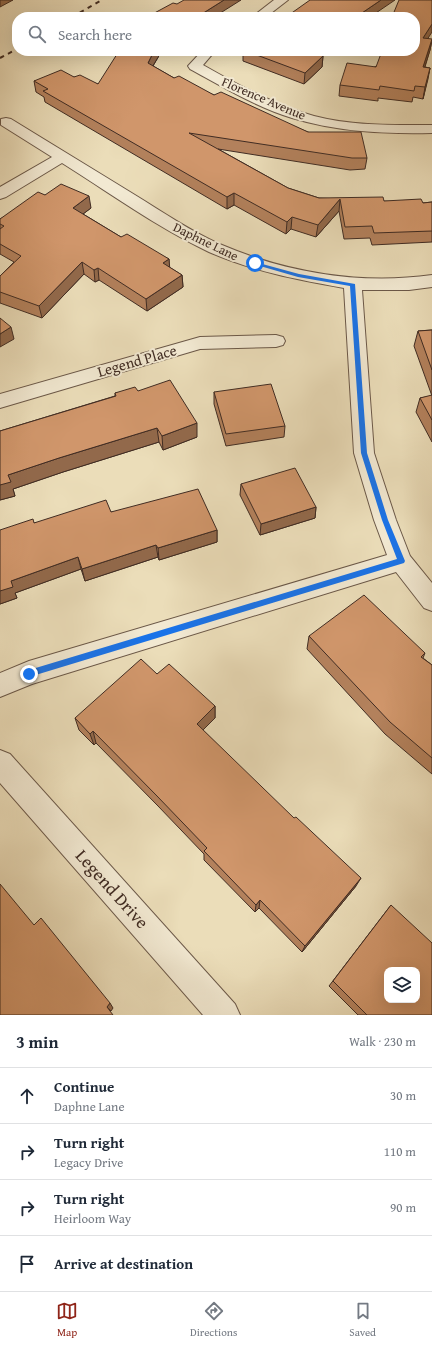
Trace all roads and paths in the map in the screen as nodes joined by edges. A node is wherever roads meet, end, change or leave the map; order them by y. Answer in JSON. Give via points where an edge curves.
{"nodes":[{"id":1,"x":282,"y":0,"type":"edge"},
{"id":2,"x":265,"y":12,"type":"edge"},
{"id":3,"x":204,"y":56,"type":"edge"},
{"id":4,"x":6,"y":122,"type":"dead end"},
{"id":5,"x":432,"y":129,"type":"edge"},
{"id":6,"x":63,"y":157,"type":"junction"},
{"id":7,"x":0,"y":194,"type":"edge"},
{"id":8,"x":432,"y":281,"type":"edge"},
{"id":9,"x":353,"y":284,"type":"junction"},
{"id":10,"x":276,"y":341,"type":"dead end"},
{"id":11,"x":0,"y":401,"type":"edge"},
{"id":12,"x":401,"y":561,"type":"junction"},
{"id":13,"x":432,"y":601,"type":"edge"},
{"id":14,"x":0,"y":684,"type":"edge"},
{"id":15,"x":0,"y":763,"type":"edge"},
{"id":16,"x":224,"y":1015,"type":"edge"}],
"edges":[{"from":1,"to":2,"type":"street"},
{"from":3,"to":5,"type":"street","name":"Florence Avenue","via":[[195,66],[260,100],[296,115],[336,124],[386,129]]},
{"from":4,"to":6,"type":"street","name":"Daphne Lane"},
{"from":6,"to":7,"type":"street"},
{"from":6,"to":9,"type":"street","name":"Daphne Lane","via":[[172,225],[215,248],[298,276]]},
{"from":8,"to":9,"type":"street","name":"Daphne Lane","via":[[409,284]]},
{"from":9,"to":12,"type":"street","via":[[364,453]]},
{"from":10,"to":11,"type":"street","name":"Legend Place","via":[[200,343]]},
{"from":12,"to":13,"type":"street"},
{"from":12,"to":14,"type":"street"},
{"from":15,"to":16,"type":"street","name":"Legend Drive"}]}
